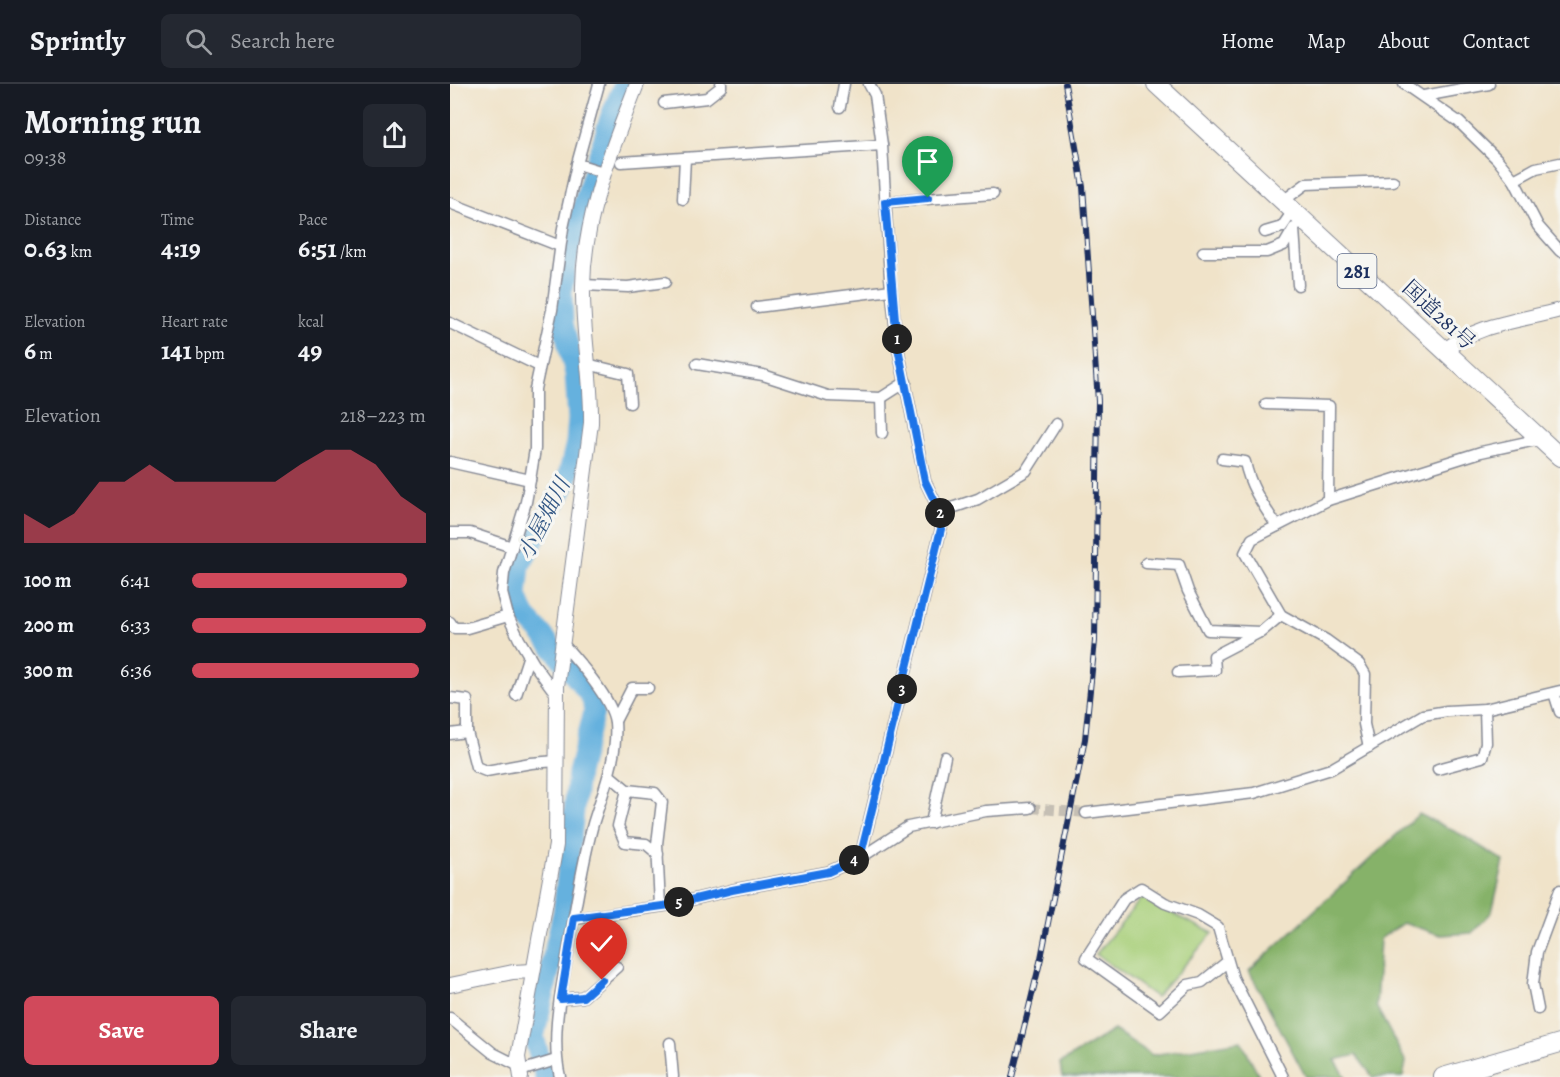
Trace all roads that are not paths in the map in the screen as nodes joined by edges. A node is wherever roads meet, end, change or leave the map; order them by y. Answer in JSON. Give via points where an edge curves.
{"nodes":[{"id":1,"x":599,"y":84,"type":"edge"},
{"id":2,"x":637,"y":84,"type":"edge"},
{"id":3,"x":721,"y":84,"type":"edge"},
{"id":4,"x":844,"y":84,"type":"edge"},
{"id":5,"x":869,"y":84,"type":"edge"},
{"id":6,"x":1155,"y":84,"type":"edge"},
{"id":7,"x":1404,"y":84,"type":"edge"},
{"id":8,"x":1481,"y":85,"type":"edge"},
{"id":9,"x":1424,"y":96,"type":"junction"},
{"id":10,"x":664,"y":103,"type":"dead end"},
{"id":11,"x":840,"y":106,"type":"dead end"},
{"id":12,"x":882,"y":145,"type":"junction"},
{"id":13,"x":686,"y":158,"type":"junction"},
{"id":14,"x":621,"y":162,"type":"dead end"},
{"id":15,"x":1560,"y":164,"type":"edge"},
{"id":16,"x":579,"y":165,"type":"junction"},
{"id":17,"x":601,"y":171,"type":"junction"},
{"id":18,"x":1393,"y":180,"type":"dead end"},
{"id":19,"x":1514,"y":180,"type":"junction"},
{"id":20,"x":993,"y":194,"type":"dead end"},
{"id":21,"x":683,"y":199,"type":"dead end"},
{"id":22,"x":450,"y":202,"type":"edge"},
{"id":23,"x":885,"y":202,"type":"junction"},
{"id":24,"x":1290,"y":213,"type":"junction"},
{"id":25,"x":1265,"y":232,"type":"dead end"},
{"id":26,"x":560,"y":246,"type":"junction"},
{"id":27,"x":1560,"y":251,"type":"edge"},
{"id":28,"x":1203,"y":252,"type":"dead end"},
{"id":29,"x":665,"y":282,"type":"dead end"},
{"id":30,"x":583,"y":285,"type":"junction"},
{"id":31,"x":1299,"y":285,"type":"dead end"},
{"id":32,"x":891,"y":290,"type":"junction"},
{"id":33,"x":757,"y":307,"type":"dead end"},
{"id":34,"x":1560,"y":310,"type":"edge"},
{"id":35,"x":450,"y":323,"type":"edge"},
{"id":36,"x":1444,"y":351,"type":"junction"},
{"id":37,"x":587,"y":364,"type":"junction"},
{"id":38,"x":697,"y":364,"type":"dead end"},
{"id":39,"x":539,"y":366,"type":"junction"},
{"id":40,"x":906,"y":382,"type":"junction"},
{"id":41,"x":881,"y":399,"type":"junction"},
{"id":42,"x":630,"y":403,"type":"dead end"},
{"id":43,"x":1266,"y":404,"type":"dead end"},
{"id":44,"x":1056,"y":424,"type":"dead end"},
{"id":45,"x":882,"y":433,"type":"dead end"},
{"id":46,"x":1541,"y":439,"type":"junction"},
{"id":47,"x":1559,"y":455,"type":"edge"},
{"id":48,"x":1222,"y":459,"type":"dead end"},
{"id":49,"x":450,"y":462,"type":"edge"},
{"id":50,"x":530,"y":480,"type":"junction"},
{"id":51,"x":1328,"y":500,"type":"junction"},
{"id":52,"x":940,"y":512,"type":"junction"},
{"id":53,"x":1277,"y":526,"type":"junction"},
{"id":54,"x":450,"y":533,"type":"edge"},
{"id":55,"x":512,"y":548,"type":"junction"},
{"id":56,"x":1146,"y":563,"type":"dead end"},
{"id":57,"x":1281,"y":615,"type":"junction"},
{"id":58,"x":508,"y":616,"type":"junction"},
{"id":59,"x":450,"y":622,"type":"edge"},
{"id":60,"x":1261,"y":632,"type":"junction"},
{"id":61,"x":562,"y":647,"type":"junction"},
{"id":62,"x":528,"y":655,"type":"junction"},
{"id":63,"x":1178,"y":672,"type":"dead end"},
{"id":64,"x":648,"y":688,"type":"dead end"},
{"id":65,"x":557,"y":690,"type":"junction"},
{"id":66,"x":1557,"y":692,"type":"edge"},
{"id":67,"x":516,"y":695,"type":"dead end"},
{"id":68,"x":450,"y":698,"type":"edge"},
{"id":69,"x":1485,"y":709,"type":"junction"},
{"id":70,"x":1560,"y":712,"type":"edge"},
{"id":71,"x":615,"y":721,"type":"junction"},
{"id":72,"x":468,"y":732,"type":"junction"},
{"id":73,"x":450,"y":734,"type":"edge"},
{"id":74,"x":1369,"y":747,"type":"junction"},
{"id":75,"x":945,"y":757,"type":"dead end"},
{"id":76,"x":557,"y":761,"type":"junction"},
{"id":77,"x":1438,"y":769,"type":"dead end"},
{"id":78,"x":609,"y":776,"type":"junction"},
{"id":79,"x":627,"y":790,"type":"junction"},
{"id":80,"x":1030,"y":808,"type":"tunnel mouth"},
{"id":81,"x":1086,"y":813,"type":"tunnel mouth"},
{"id":82,"x":931,"y":823,"type":"junction"},
{"id":83,"x":658,"y":854,"type":"junction"},
{"id":84,"x":860,"y":858,"type":"junction"},
{"id":85,"x":1560,"y":890,"type":"edge"},
{"id":86,"x":660,"y":906,"type":"junction"},
{"id":87,"x":574,"y":918,"type":"junction"},
{"id":88,"x":1227,"y":962,"type":"junction"},
{"id":89,"x":617,"y":967,"type":"dead end"},
{"id":90,"x":532,"y":971,"type":"junction"},
{"id":91,"x":450,"y":985,"type":"edge"},
{"id":92,"x":561,"y":999,"type":"junction"},
{"id":93,"x":1538,"y":1009,"type":"dead end"},
{"id":94,"x":450,"y":1018,"type":"edge"},
{"id":95,"x":670,"y":1043,"type":"dead end"},
{"id":96,"x":1560,"y":1043,"type":"edge"},
{"id":97,"x":552,"y":1062,"type":"junction"},
{"id":98,"x":522,"y":1071,"type":"edge"},
{"id":99,"x":560,"y":1077,"type":"edge"},
{"id":100,"x":673,"y":1077,"type":"edge"},
{"id":101,"x":1283,"y":1077,"type":"edge"},
{"id":102,"x":1443,"y":1077,"type":"edge"}],
"edges":[{"from":1,"to":16,"type":"street"},
{"from":2,"to":17,"type":"street"},
{"from":3,"to":10,"type":"street","via":[[707,98]]},
{"from":4,"to":11,"type":"street"},
{"from":5,"to":12,"type":"street"},
{"from":6,"to":24,"type":"highway","name":"国道281号","number":"281"},
{"from":7,"to":9,"type":"street"},
{"from":8,"to":9,"type":"street"},
{"from":9,"to":19,"type":"street","via":[[1459,122]]},
{"from":12,"to":13,"type":"street"},
{"from":12,"to":23,"type":"street"},
{"from":13,"to":14,"type":"street"},
{"from":13,"to":21,"type":"street"},
{"from":15,"to":19,"type":"street","via":[[1536,168]]},
{"from":16,"to":17,"type":"street"},
{"from":16,"to":26,"type":"street"},
{"from":17,"to":30,"type":"street","via":[[585,249]]},
{"from":18,"to":24,"type":"street","via":[[1306,184]]},
{"from":19,"to":27,"type":"street","via":[[1538,226]]},
{"from":20,"to":23,"type":"street"},
{"from":22,"to":26,"type":"street"},
{"from":23,"to":32,"type":"street"},
{"from":24,"to":25,"type":"street","via":[[1282,227]]},
{"from":24,"to":28,"type":"street","via":[[1284,245],[1267,252]]},
{"from":24,"to":31,"type":"street"},
{"from":24,"to":36,"type":"highway","name":"国道281号","number":"281"},
{"from":26,"to":39,"type":"street","via":[[552,310]]},
{"from":29,"to":30,"type":"street","via":[[628,287]]},
{"from":30,"to":37,"type":"street"},
{"from":32,"to":33,"type":"street"},
{"from":32,"to":40,"type":"street"},
{"from":34,"to":36,"type":"street","via":[[1469,334]]},
{"from":35,"to":39,"type":"street"},
{"from":36,"to":46,"type":"highway","name":"国道281号","number":"281"},
{"from":37,"to":42,"type":"street","via":[[628,374]]},
{"from":37,"to":61,"type":"street","via":[[591,423]]},
{"from":38,"to":41,"type":"street","via":[[763,375],[828,396]]},
{"from":39,"to":50,"type":"street"},
{"from":40,"to":41,"type":"street"},
{"from":40,"to":52,"type":"street","via":[[925,481]]},
{"from":41,"to":45,"type":"street"},
{"from":43,"to":51,"type":"street","via":[[1329,406]]},
{"from":44,"to":52,"type":"street","via":[[1026,471],[978,500]]},
{"from":46,"to":47,"type":"highway","name":"国道281号","number":"281"},
{"from":46,"to":51,"type":"street","via":[[1481,452]]},
{"from":48,"to":53,"type":"street","via":[[1245,462],[1256,495]]},
{"from":49,"to":50,"type":"street"},
{"from":50,"to":55,"type":"street"},
{"from":51,"to":53,"type":"street"},
{"from":52,"to":84,"type":"street","via":[[942,525]]},
{"from":53,"to":57,"type":"street","via":[[1252,539],[1245,553]]},
{"from":54,"to":55,"type":"street","via":[[470,533]]},
{"from":55,"to":58,"type":"street","via":[[502,593]]},
{"from":56,"to":60,"type":"street","via":[[1179,565],[1208,630]]},
{"from":57,"to":60,"type":"street"},
{"from":57,"to":74,"type":"street","via":[[1359,664],[1365,674],[1364,724]]},
{"from":58,"to":59,"type":"street","via":[[467,628],[454,628]]},
{"from":58,"to":62,"type":"street"},
{"from":60,"to":63,"type":"street","via":[[1214,656],[1215,670]]},
{"from":61,"to":65,"type":"street"},
{"from":61,"to":71,"type":"street","via":[[584,668]]},
{"from":62,"to":65,"type":"street"},
{"from":62,"to":67,"type":"street"},
{"from":64,"to":71,"type":"street","via":[[632,688]]},
{"from":65,"to":76,"type":"street"},
{"from":66,"to":69,"type":"street"},
{"from":66,"to":70,"type":"street"},
{"from":68,"to":72,"type":"street","via":[[468,700]]},
{"from":69,"to":74,"type":"street","via":[[1423,716]]},
{"from":69,"to":77,"type":"street","via":[[1486,743],[1482,757]]},
{"from":71,"to":78,"type":"street"},
{"from":72,"to":73,"type":"street"},
{"from":72,"to":76,"type":"street","via":[[476,767],[486,771]]},
{"from":74,"to":81,"type":"street","via":[[1331,769],[1254,793]]},
{"from":75,"to":82,"type":"street"},
{"from":76,"to":90,"type":"street","via":[[556,845]]},
{"from":78,"to":79,"type":"street"},
{"from":78,"to":87,"type":"street","via":[[592,826]]},
{"from":79,"to":83,"type":"street","via":[[618,826],[625,842],[646,844]]},
{"from":79,"to":83,"type":"street","via":[[655,793],[662,802]]},
{"from":80,"to":82,"type":"street","via":[[986,811]]},
{"from":82,"to":84,"type":"street","via":[[908,827]]},
{"from":83,"to":86,"type":"street"},
{"from":84,"to":86,"type":"street","via":[[828,872]]},
{"from":85,"to":93,"type":"street","via":[[1537,952],[1533,984]]},
{"from":86,"to":87,"type":"street"},
{"from":87,"to":92,"type":"street"},
{"from":88,"to":88,"type":"street","via":[[1218,927],[1142,888],[1124,899],[1086,958],[1160,1011],[1188,985],[1202,982]]},
{"from":88,"to":101,"type":"street"},
{"from":89,"to":92,"type":"street","via":[[583,997]]},
{"from":90,"to":91,"type":"street"},
{"from":90,"to":98,"type":"street","via":[[518,1057]]},
{"from":92,"to":97,"type":"street"},
{"from":94,"to":98,"type":"street"},
{"from":95,"to":100,"type":"street"},
{"from":96,"to":102,"type":"highway"},
{"from":97,"to":98,"type":"street"},
{"from":97,"to":99,"type":"street"}]}
